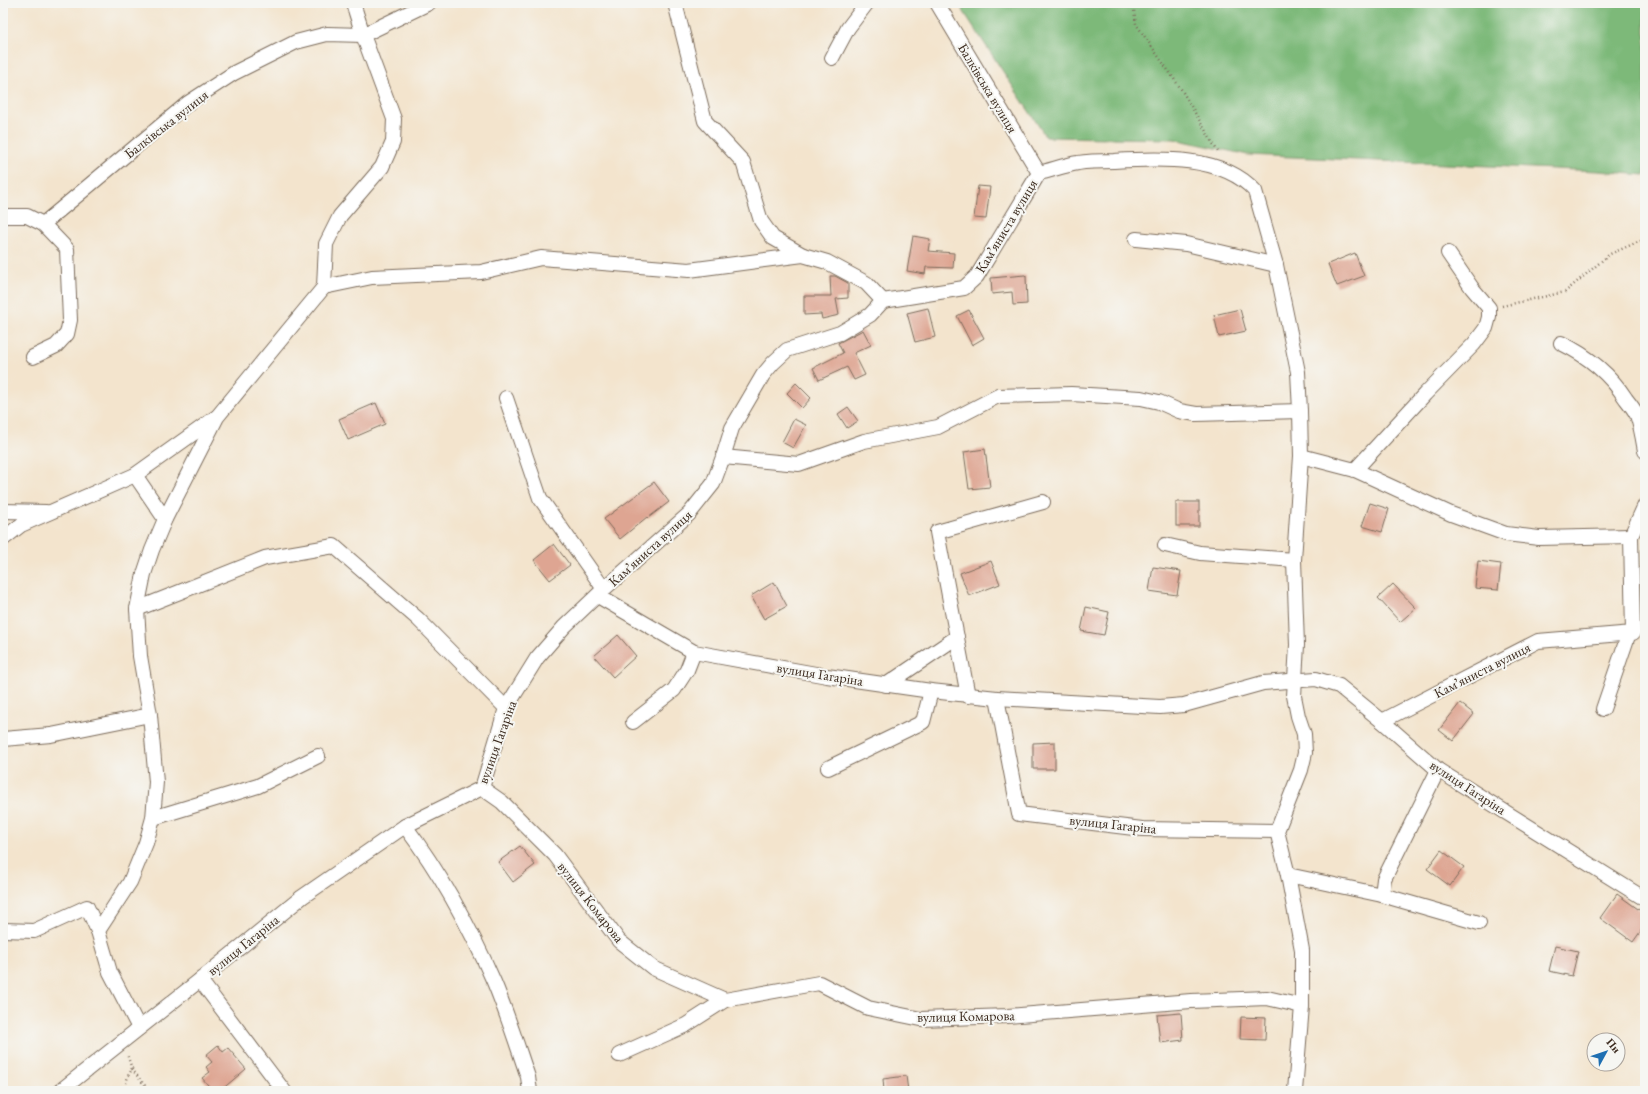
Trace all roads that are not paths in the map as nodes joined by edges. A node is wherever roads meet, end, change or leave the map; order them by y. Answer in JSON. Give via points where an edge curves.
{"nodes":[{"id":1,"x":353,"y":3,"type":"edge"},
{"id":2,"x":429,"y":3,"type":"edge"},
{"id":3,"x":675,"y":3,"type":"edge"},
{"id":4,"x":867,"y":3,"type":"edge"},
{"id":5,"x":937,"y":3,"type":"edge"},
{"id":6,"x":363,"y":35,"type":"junction"},
{"id":7,"x":832,"y":58,"type":"dead end"},
{"id":8,"x":1039,"y":173,"type":"junction"},
{"id":9,"x":3,"y":216,"type":"edge"},
{"id":10,"x":43,"y":224,"type":"junction"},
{"id":11,"x":1136,"y":239,"type":"dead end"},
{"id":12,"x":1448,"y":253,"type":"dead end"},
{"id":13,"x":803,"y":255,"type":"junction"},
{"id":14,"x":1276,"y":265,"type":"junction"},
{"id":15,"x":324,"y":287,"type":"junction"},
{"id":16,"x":883,"y":301,"type":"junction"},
{"id":17,"x":1561,"y":343,"type":"dead end"},
{"id":18,"x":33,"y":357,"type":"dead end"},
{"id":19,"x":506,"y":398,"type":"dead end"},
{"id":20,"x":1300,"y":411,"type":"junction"},
{"id":21,"x":217,"y":417,"type":"junction"},
{"id":22,"x":1645,"y":451,"type":"edge"},
{"id":23,"x":1301,"y":456,"type":"junction"},
{"id":24,"x":723,"y":457,"type":"junction"},
{"id":25,"x":1355,"y":470,"type":"junction"},
{"id":26,"x":135,"y":475,"type":"junction"},
{"id":27,"x":1043,"y":502,"type":"dead end"},
{"id":28,"x":1645,"y":505,"type":"edge"},
{"id":29,"x":3,"y":511,"type":"edge"},
{"id":30,"x":48,"y":512,"type":"junction"},
{"id":31,"x":165,"y":519,"type":"junction"},
{"id":32,"x":1631,"y":536,"type":"junction"},
{"id":33,"x":3,"y":539,"type":"edge"},
{"id":34,"x":1165,"y":545,"type":"dead end"},
{"id":35,"x":1294,"y":560,"type":"junction"},
{"id":36,"x":601,"y":592,"type":"junction"},
{"id":37,"x":137,"y":609,"type":"junction"},
{"id":38,"x":1629,"y":633,"type":"junction"},
{"id":39,"x":957,"y":637,"type":"junction"},
{"id":40,"x":694,"y":652,"type":"junction"},
{"id":41,"x":1294,"y":680,"type":"junction"},
{"id":42,"x":886,"y":685,"type":"junction"},
{"id":43,"x":931,"y":691,"type":"junction"},
{"id":44,"x":968,"y":696,"type":"junction"},
{"id":45,"x":997,"y":698,"type":"junction"},
{"id":46,"x":506,"y":708,"type":"junction"},
{"id":47,"x":1603,"y":709,"type":"dead end"},
{"id":48,"x":150,"y":715,"type":"junction"},
{"id":49,"x":1382,"y":721,"type":"junction"},
{"id":50,"x":633,"y":722,"type":"dead end"},
{"id":51,"x":3,"y":739,"type":"edge"},
{"id":52,"x":318,"y":756,"type":"dead end"},
{"id":53,"x":828,"y":768,"type":"dead end"},
{"id":54,"x":1438,"y":770,"type":"junction"},
{"id":55,"x":482,"y":788,"type":"junction"},
{"id":56,"x":153,"y":818,"type":"junction"},
{"id":57,"x":405,"y":826,"type":"junction"},
{"id":58,"x":1277,"y":831,"type":"junction"},
{"id":59,"x":1288,"y":875,"type":"junction"},
{"id":60,"x":1382,"y":895,"type":"junction"},
{"id":61,"x":1645,"y":899,"type":"edge"},
{"id":62,"x":1479,"y":923,"type":"dead end"},
{"id":63,"x":3,"y":930,"type":"edge"},
{"id":64,"x":98,"y":931,"type":"junction"},
{"id":65,"x":200,"y":980,"type":"junction"},
{"id":66,"x":724,"y":1000,"type":"junction"},
{"id":67,"x":1302,"y":1006,"type":"junction"},
{"id":68,"x":139,"y":1028,"type":"junction"},
{"id":69,"x":619,"y":1055,"type":"dead end"},
{"id":70,"x":60,"y":1091,"type":"edge"},
{"id":71,"x":284,"y":1091,"type":"edge"},
{"id":72,"x":530,"y":1091,"type":"edge"},
{"id":73,"x":1295,"y":1091,"type":"edge"}],
"edges":[{"from":1,"to":6,"type":"street"},
{"from":2,"to":6,"type":"street","name":"Балківська вулиця"},
{"from":3,"to":13,"type":"street","via":[[705,121],[743,162],[761,221],[773,238]]},
{"from":4,"to":7,"type":"street","via":[[848,28]]},
{"from":5,"to":8,"type":"street","name":"Балківська вулиця"},
{"from":6,"to":10,"type":"street","name":"Балківська вулиця","via":[[327,34],[296,42],[234,73],[188,103]]},
{"from":6,"to":15,"type":"street","via":[[394,119],[393,142],[382,167],[340,216],[326,244]]},
{"from":8,"to":14,"type":"street","name":"Камʼяниста вулиця","via":[[1078,163],[1166,159],[1196,162],[1229,172],[1248,183],[1255,191]]},
{"from":8,"to":16,"type":"street","name":"Камʼяниста вулиця","via":[[976,276],[964,288]]},
{"from":9,"to":10,"type":"street","via":[[27,216]]},
{"from":10,"to":18,"type":"street","via":[[67,249],[70,320],[67,334],[56,346]]},
{"from":11,"to":14,"type":"street","via":[[1186,244]]},
{"from":12,"to":25,"type":"street","via":[[1489,308],[1486,328],[1474,344],[1424,394]]},
{"from":13,"to":15,"type":"street","via":[[689,270],[541,258],[481,272],[372,277]]},
{"from":13,"to":16,"type":"street","via":[[827,262],[866,283]]},
{"from":14,"to":20,"type":"street","name":"Камʼяниста вулиця","via":[[1298,372]]},
{"from":15,"to":21,"type":"street"},
{"from":16,"to":24,"type":"street","name":"Камʼяниста вулиця","via":[[870,315],[840,332],[787,350],[763,375],[732,428]]},
{"from":17,"to":22,"type":"street","via":[[1595,363],[1624,395],[1636,414]]},
{"from":19,"to":36,"type":"street","via":[[540,498]]},
{"from":20,"to":23,"type":"street","name":"Камʼяниста вулиця"},
{"from":20,"to":24,"type":"street","via":[[1196,414],[1141,398],[1071,394],[998,396],[938,427],[864,441],[799,464]]},
{"from":21,"to":26,"type":"street"},
{"from":21,"to":31,"type":"street"},
{"from":23,"to":25,"type":"street"},
{"from":23,"to":35,"type":"street","name":"Камʼяниста вулиця"},
{"from":24,"to":36,"type":"street","name":"Камʼяниста вулиця","via":[[713,484],[689,514]]},
{"from":25,"to":32,"type":"street","via":[[1451,514],[1506,534],[1539,538]]},
{"from":26,"to":30,"type":"street"},
{"from":26,"to":31,"type":"street"},
{"from":27,"to":39,"type":"street","via":[[938,532]]},
{"from":28,"to":32,"type":"street"},
{"from":29,"to":30,"type":"street"},
{"from":30,"to":33,"type":"street","via":[[22,525]]},
{"from":31,"to":37,"type":"street","via":[[144,574]]},
{"from":32,"to":38,"type":"street","via":[[1633,633]]},
{"from":34,"to":35,"type":"street","via":[[1200,553]]},
{"from":35,"to":41,"type":"street","via":[[1297,645]]},
{"from":36,"to":40,"type":"street","name":"вулиця Гагаріна"},
{"from":36,"to":46,"type":"street","name":"вулиця Гагаріна","via":[[564,627],[537,658]]},
{"from":37,"to":46,"type":"street","via":[[265,558],[334,546],[418,620]]},
{"from":37,"to":48,"type":"street","via":[[140,656]]},
{"from":38,"to":47,"type":"street"},
{"from":38,"to":49,"type":"street","name":"Камʼяниста вулиця","via":[[1538,641]]},
{"from":39,"to":42,"type":"street"},
{"from":39,"to":44,"type":"street"},
{"from":40,"to":42,"type":"street","name":"вулиця Гагаріна"},
{"from":40,"to":50,"type":"street","via":[[687,670],[674,690]]},
{"from":41,"to":45,"type":"street","name":"вулиця Гагаріна","via":[[1263,683],[1184,705],[1160,707]]},
{"from":41,"to":49,"type":"street","name":"вулиця Гагаріна","via":[[1316,679],[1339,686]]},
{"from":41,"to":58,"type":"street","via":[[1294,696],[1304,734],[1305,753]]},
{"from":42,"to":43,"type":"street","name":"вулиця Гагаріна"},
{"from":43,"to":44,"type":"street","name":"вулиця Гагаріна"},
{"from":43,"to":53,"type":"street","via":[[922,722]]},
{"from":44,"to":45,"type":"street","name":"вулиця Гагаріна"},
{"from":45,"to":58,"type":"street","name":"вулиця Гагаріна","via":[[1020,814],[1142,829]]},
{"from":46,"to":55,"type":"street","name":"вулиця Гагаріна"},
{"from":48,"to":51,"type":"street","via":[[51,735]]},
{"from":48,"to":56,"type":"street","via":[[156,782]]},
{"from":49,"to":54,"type":"street","name":"вулиця Гагаріна"},
{"from":52,"to":56,"type":"street","via":[[258,786]]},
{"from":54,"to":60,"type":"street","via":[[1384,879]]},
{"from":54,"to":61,"type":"street","name":"вулиця Гагаріна"},
{"from":55,"to":57,"type":"street","name":"вулиця Гагаріна"},
{"from":55,"to":66,"type":"street","name":"вулиця Комарова","via":[[502,802],[555,855],[619,941],[653,968]]},
{"from":56,"to":64,"type":"street","via":[[130,882]]},
{"from":57,"to":65,"type":"street","name":"вулиця Гагаріна","via":[[302,897]]},
{"from":57,"to":72,"type":"street","via":[[424,851],[456,905],[494,983],[528,1077]]},
{"from":58,"to":59,"type":"street"},
{"from":59,"to":60,"type":"street"},
{"from":59,"to":67,"type":"street","via":[[1302,950]]},
{"from":60,"to":62,"type":"street"},
{"from":63,"to":64,"type":"street","via":[[34,931],[87,907]]},
{"from":64,"to":68,"type":"street","via":[[110,972]]},
{"from":65,"to":68,"type":"street","name":"вулиця Гагаріна"},
{"from":65,"to":71,"type":"street"},
{"from":66,"to":67,"type":"street","name":"вулиця Комарова","via":[[819,983],[868,1008],[921,1019],[1008,1016],[1191,1001],[1267,998]]},
{"from":66,"to":69,"type":"street","via":[[686,1025]]},
{"from":67,"to":73,"type":"street"},
{"from":68,"to":70,"type":"street","name":"вулиця Гагаріна"}]}
